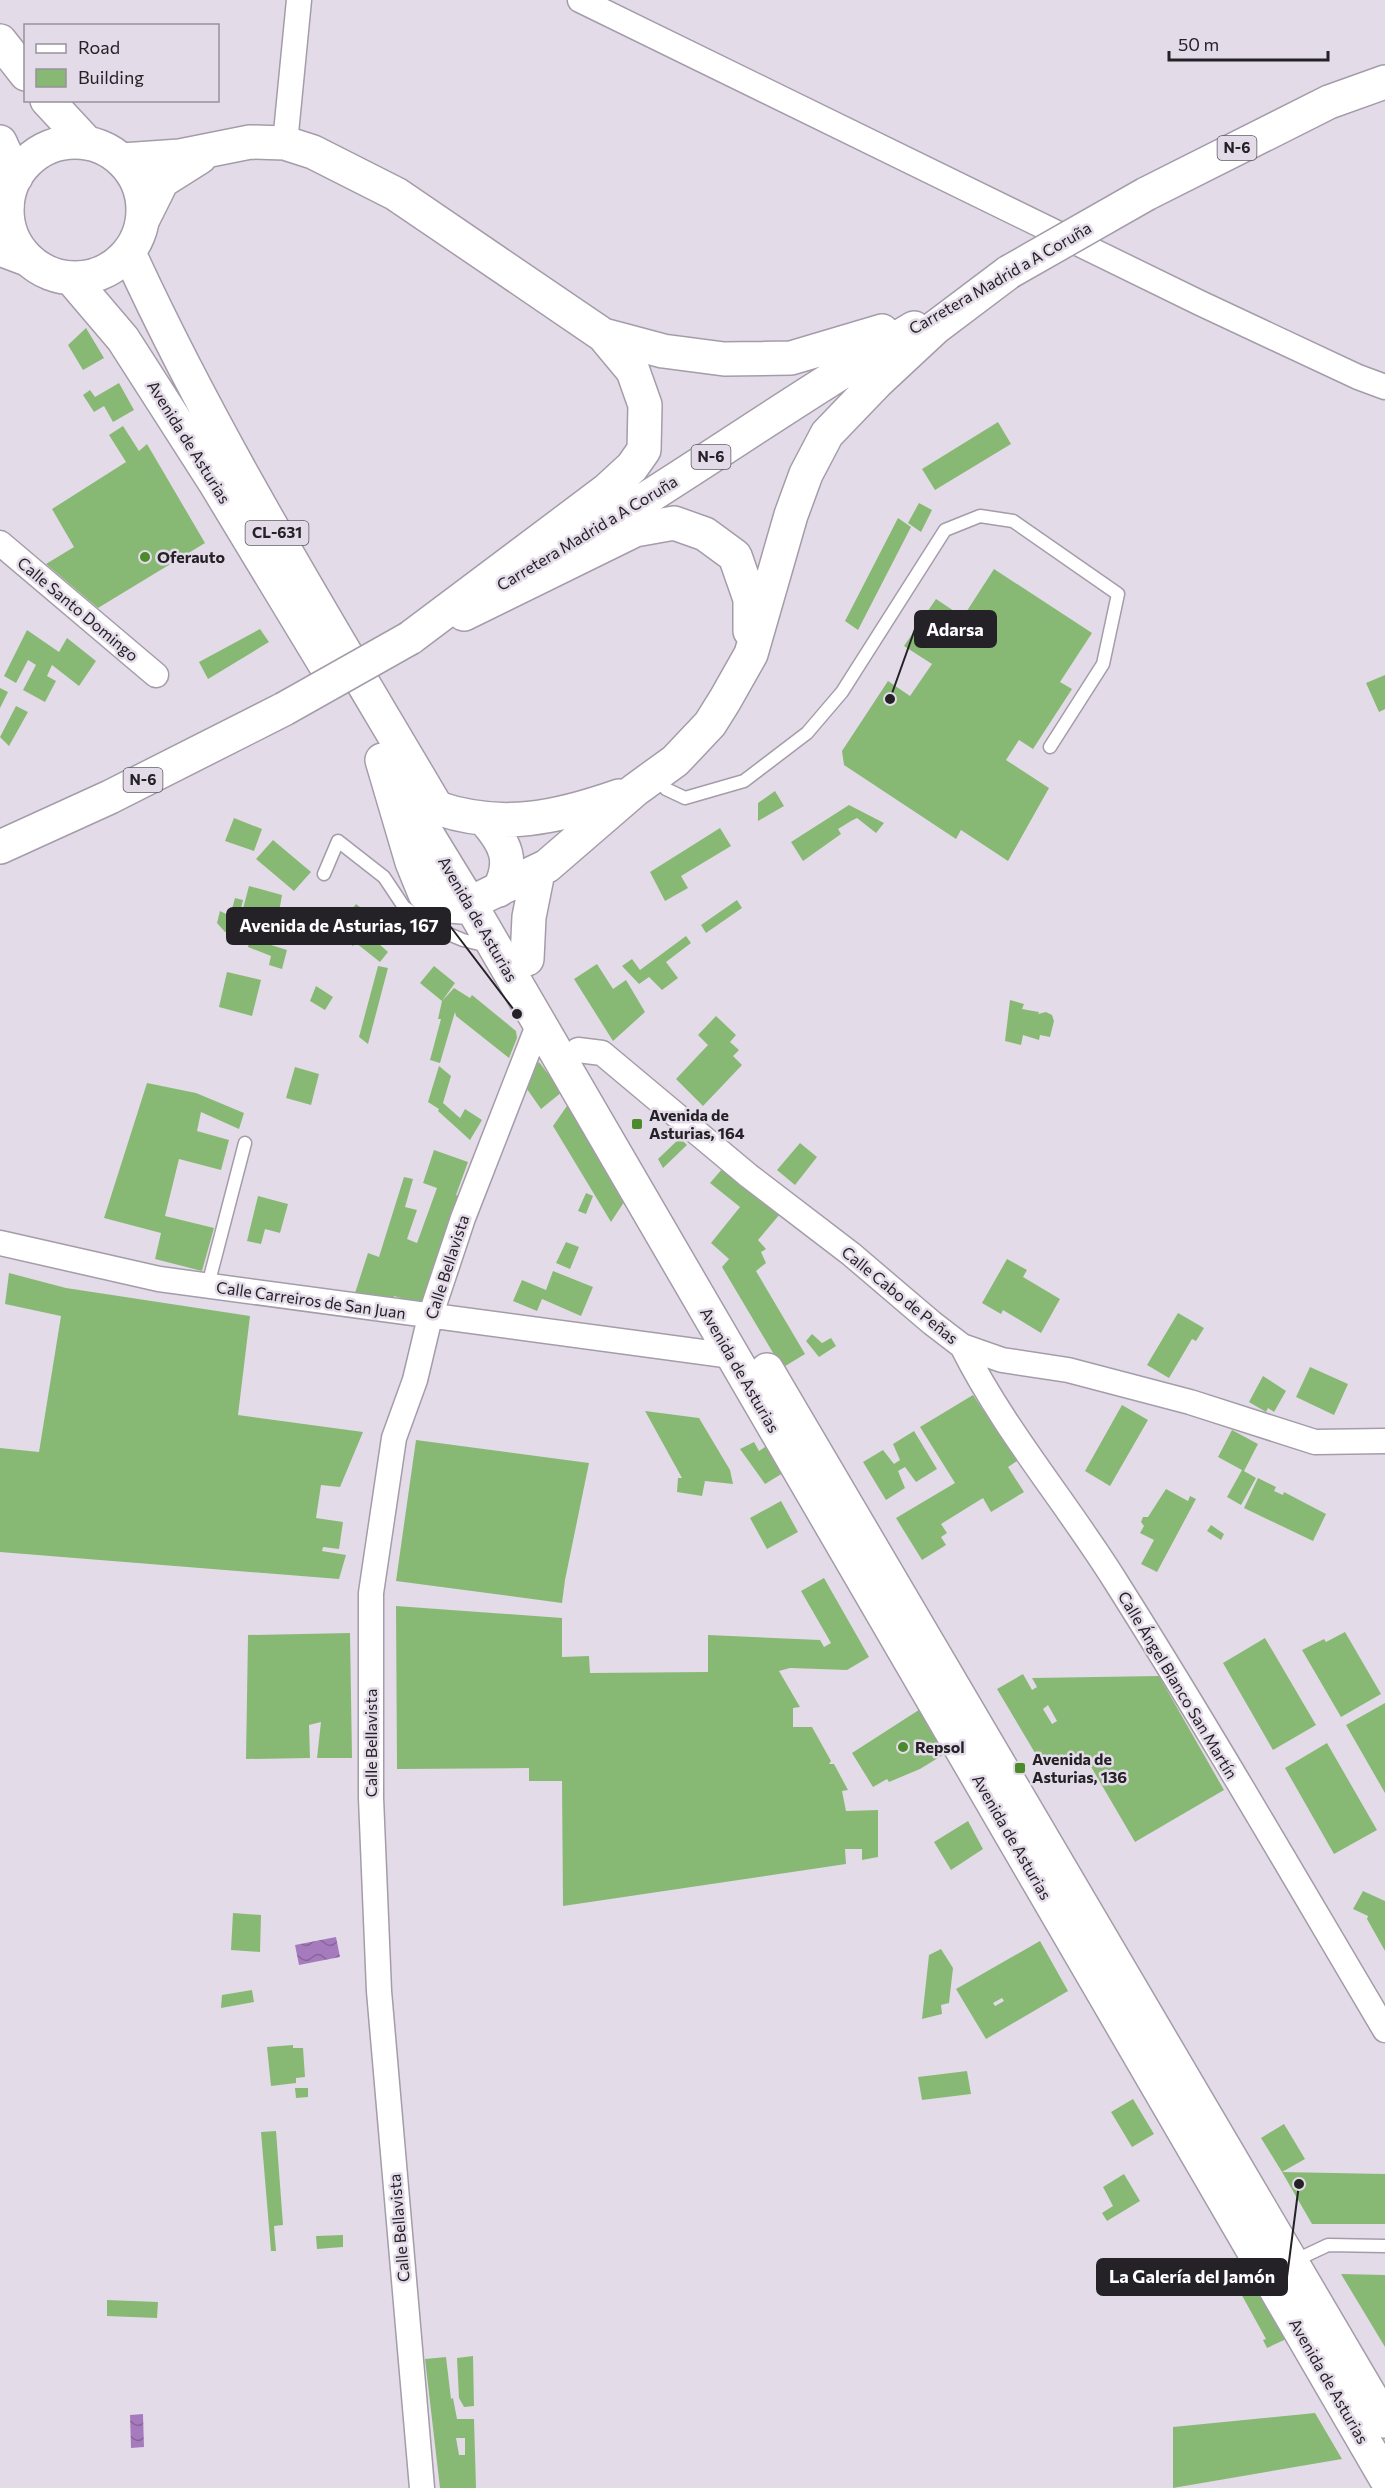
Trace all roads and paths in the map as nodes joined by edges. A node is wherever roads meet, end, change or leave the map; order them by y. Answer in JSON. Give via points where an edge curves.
{"nodes":[{"id":1,"x":299,"y":0,"type":"edge"},
{"id":2,"x":580,"y":0,"type":"edge"},
{"id":3,"x":0,"y":41,"type":"edge"},
{"id":4,"x":24,"y":71,"type":"edge"},
{"id":5,"x":1385,"y":82,"type":"edge"},
{"id":6,"x":49,"y":102,"type":"edge"},
{"id":7,"x":0,"y":142,"type":"edge"},
{"id":8,"x":285,"y":142,"type":"junction"},
{"id":9,"x":87,"y":143,"type":"junction"},
{"id":10,"x":216,"y":149,"type":"junction"},
{"id":11,"x":122,"y":160,"type":"junction"},
{"id":12,"x":7,"y":198,"type":"edge"},
{"id":13,"x":144,"y":217,"type":"junction"},
{"id":14,"x":129,"y":253,"type":"junction"},
{"id":15,"x":14,"y":254,"type":"edge"},
{"id":16,"x":1009,"y":272,"type":"junction"},
{"id":17,"x":72,"y":279,"type":"junction"},
{"id":18,"x":603,"y":334,"type":"junction"},
{"id":19,"x":1385,"y":387,"type":"edge"},
{"id":20,"x":0,"y":543,"type":"edge"},
{"id":21,"x":410,"y":638,"type":"junction"},
{"id":22,"x":751,"y":654,"type":"junction"},
{"id":23,"x":156,"y":675,"type":"dead end"},
{"id":24,"x":1050,"y":747,"type":"dead end"},
{"id":25,"x":645,"y":783,"type":"junction"},
{"id":26,"x":437,"y":808,"type":"junction"},
{"id":27,"x":485,"y":820,"type":"junction"},
{"id":28,"x":0,"y":847,"type":"edge"},
{"id":29,"x":538,"y":872,"type":"junction"},
{"id":30,"x":324,"y":874,"type":"dead end"},
{"id":31,"x":486,"y":896,"type":"junction"},
{"id":32,"x":494,"y":947,"type":"junction"},
{"id":33,"x":527,"y":959,"type":"junction"},
{"id":34,"x":538,"y":1023,"type":"junction"},
{"id":35,"x":578,"y":1050,"type":"junction"},
{"id":36,"x":245,"y":1143,"type":"dead end"},
{"id":37,"x":0,"y":1242,"type":"edge"},
{"id":38,"x":208,"y":1285,"type":"junction"},
{"id":39,"x":430,"y":1317,"type":"junction"},
{"id":40,"x":962,"y":1346,"type":"junction"},
{"id":41,"x":732,"y":1356,"type":"junction"},
{"id":42,"x":1385,"y":1441,"type":"edge"},
{"id":43,"x":1385,"y":2030,"type":"edge"},
{"id":44,"x":1385,"y":2246,"type":"edge"},
{"id":45,"x":1292,"y":2262,"type":"junction"},
{"id":46,"x":1384,"y":2419,"type":"edge"},
{"id":47,"x":1385,"y":2477,"type":"edge"},
{"id":48,"x":422,"y":2488,"type":"edge"}],
"edges":[{"from":1,"to":8,"type":"street"},
{"from":2,"to":19,"type":"street","via":[[1200,303]]},
{"from":3,"to":4,"type":"main road"},
{"from":5,"to":16,"type":"main road","name":"Carretera Madrid a A Coruña","number":"N-6","bridge":true,"via":[[1329,102],[1146,194]]},
{"from":6,"to":9,"type":"main road"},
{"from":7,"to":12,"type":"main road"},
{"from":8,"to":10,"type":"main road","via":[[250,142]]},
{"from":8,"to":18,"type":"main road","via":[[396,194]]},
{"from":9,"to":11,"type":"main road","via":[[107,149]]},
{"from":9,"to":12,"type":"main road","via":[[59,144],[36,154]]},
{"from":10,"to":11,"type":"main road"},
{"from":10,"to":13,"type":"main road","via":[[162,181]]},
{"from":11,"to":13,"type":"main road","via":[[138,183]]},
{"from":12,"to":15,"type":"main road"},
{"from":13,"to":14,"type":"main road"},
{"from":14,"to":17,"type":"main road","via":[[101,274]]},
{"from":14,"to":26,"type":"main road","name":"Avenida de Asturias","number":"CL-631","via":[[188,374]]},
{"from":15,"to":17,"type":"main road","via":[[51,274]]},
{"from":16,"to":18,"type":"main road","via":[[870,337],[791,358],[724,359],[663,351]]},
{"from":16,"to":21,"type":"main road","name":"Carretera Madrid a A Coruña","number":"N-6","via":[[846,368],[608,524]]},
{"from":16,"to":22,"type":"main road","via":[[936,327],[827,434],[791,515]]},
{"from":17,"to":31,"type":"main road","name":"Avenida de Asturias","number":"CL-631","via":[[123,339],[214,481],[382,760],[425,894],[446,908],[457,908]]},
{"from":18,"to":21,"type":"main road","via":[[633,371],[645,405],[644,450],[607,490]]},
{"from":20,"to":23,"type":"street","name":"Calle Santo Domingo"},
{"from":21,"to":22,"type":"main road","via":[[486,605],[635,530],[674,523],[705,534],[735,556],[750,599]]},
{"from":21,"to":28,"type":"main road","name":"Carretera Madrid a A Coruña","number":"N-6","bridge":true,"via":[[284,709],[110,797]]},
{"from":22,"to":25,"type":"main road","via":[[710,724],[692,745]]},
{"from":24,"to":25,"type":"lane","via":[[1104,664],[1118,594],[1013,521],[980,516],[945,530],[842,692],[807,733],[783,753],[744,781],[685,798]]},
{"from":25,"to":27,"type":"main road","via":[[555,816]]},
{"from":25,"to":29,"type":"main road"},
{"from":26,"to":27,"type":"main road"},
{"from":26,"to":31,"type":"main road","name":"Avenida de Asturias"},
{"from":27,"to":31,"type":"main road","via":[[499,837],[508,867]]},
{"from":29,"to":31,"type":"main road"},
{"from":29,"to":33,"type":"main road","via":[[529,917]]},
{"from":30,"to":32,"type":"lane","via":[[338,841],[384,877],[404,907],[434,928]]},
{"from":31,"to":32,"type":"main road","name":"Avenida de Asturias"},
{"from":31,"to":33,"type":"main road","name":"Avenida de Asturias"},
{"from":32,"to":34,"type":"main road","name":"Avenida de Asturias"},
{"from":33,"to":35,"type":"main road","name":"Avenida de Asturias"},
{"from":34,"to":39,"type":"street","name":"Calle Bellavista","via":[[463,1218]]},
{"from":34,"to":41,"type":"main road","name":"Avenida de Asturias"},
{"from":35,"to":40,"type":"street","name":"Calle Cabo de Peñas","via":[[602,1053]]},
{"from":35,"to":45,"type":"main road","name":"Avenida de Asturias"},
{"from":36,"to":38,"type":"lane"},
{"from":37,"to":38,"type":"street","name":"Calle Carreiros de San Juan","via":[[159,1279]]},
{"from":38,"to":39,"type":"street","name":"Calle Carreiros de San Juan"},
{"from":39,"to":41,"type":"street","name":"Calle Carreiros de San Juan"},
{"from":39,"to":48,"type":"street","name":"Calle Bellavista","via":[[415,1380],[394,1438],[371,1593],[371,1798],[379,1991]]},
{"from":40,"to":42,"type":"street","name":"Calle Cabo de Peñas","via":[[1002,1360],[1068,1371],[1190,1402],[1315,1442]]},
{"from":40,"to":43,"type":"street","name":"Calle Ángel Blanco San Martín","via":[[986,1393],[1094,1547],[1154,1641]]},
{"from":41,"to":47,"type":"main road","name":"Avenida de Asturias"},
{"from":44,"to":45,"type":"lane","via":[[1328,2245]]},
{"from":45,"to":46,"type":"main road","name":"Avenida de Asturias"}]}
